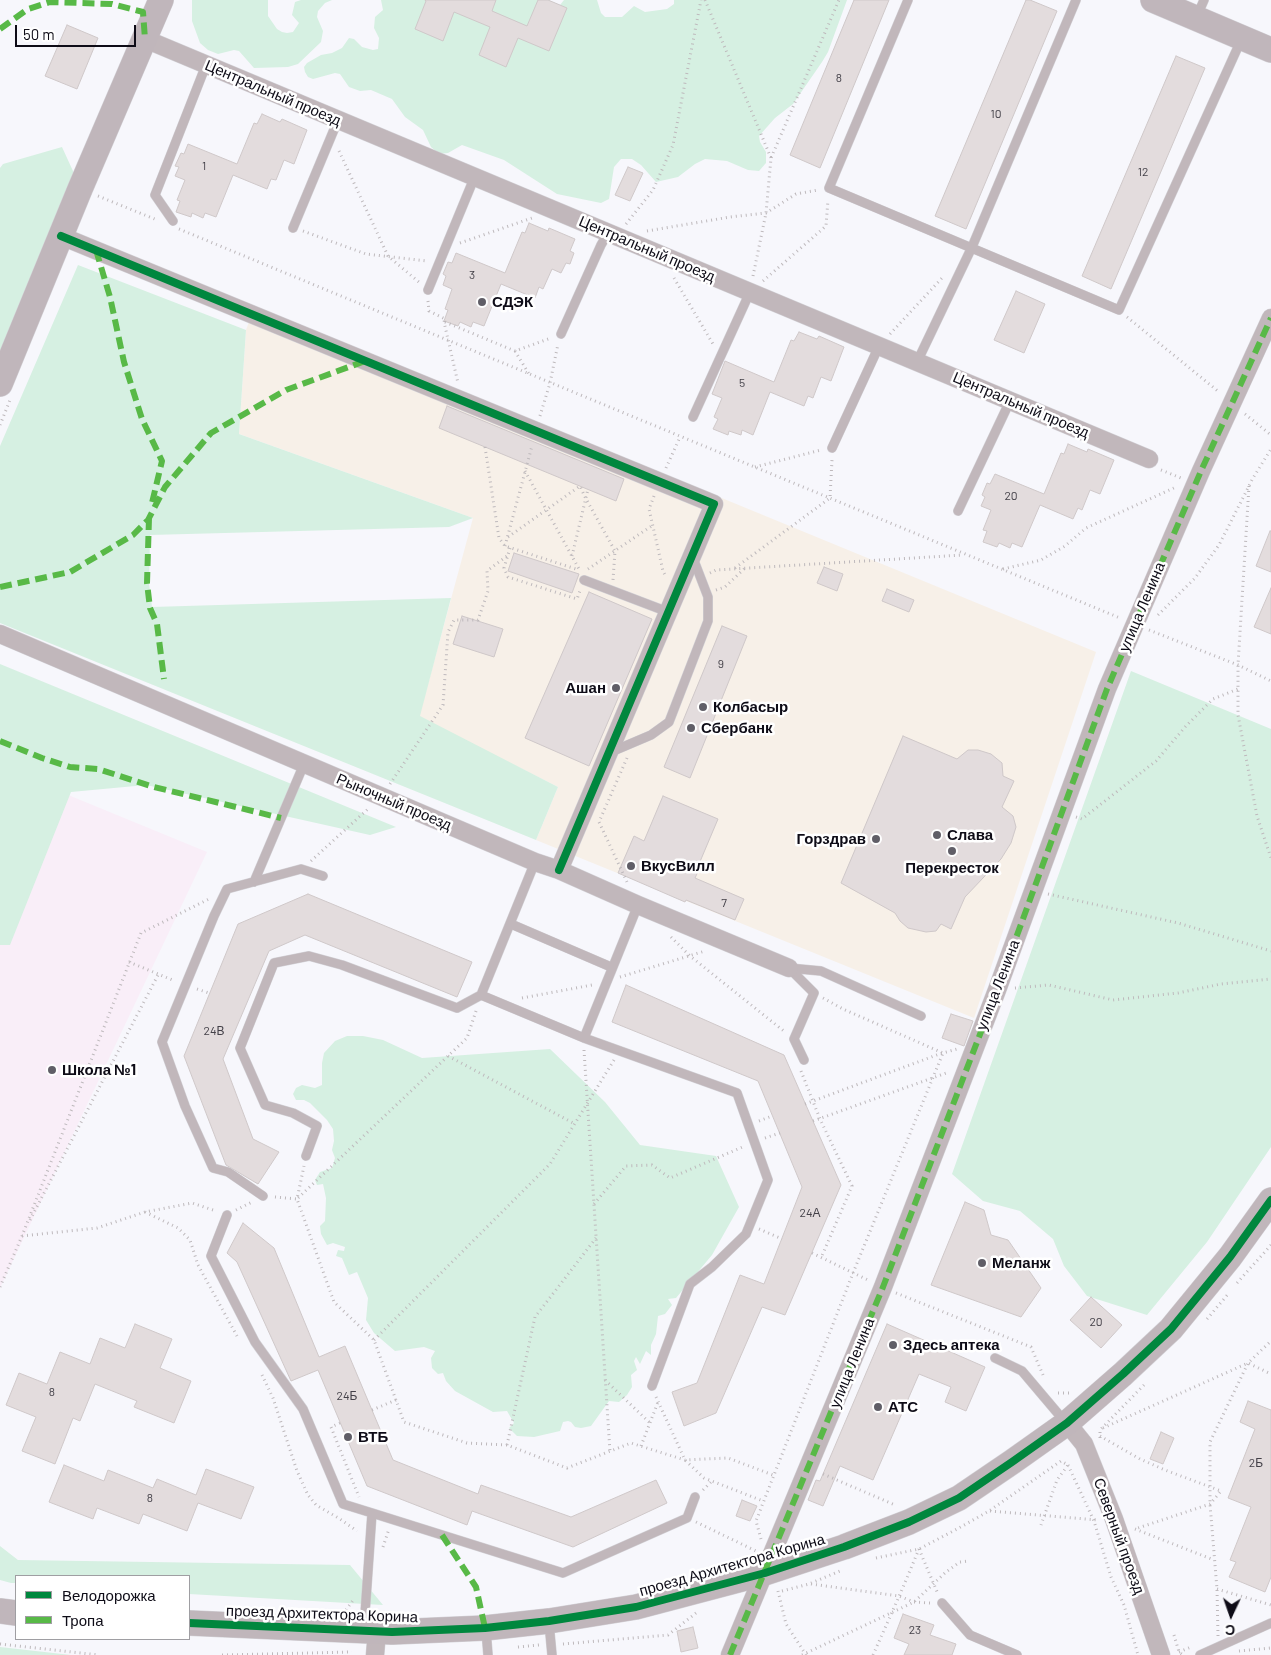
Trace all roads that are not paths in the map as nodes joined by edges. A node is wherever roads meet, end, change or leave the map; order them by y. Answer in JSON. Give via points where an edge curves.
{"nodes":[{"id":1,"x":161,"y":0,"type":"edge"},
{"id":2,"x":908,"y":0,"type":"edge"},
{"id":3,"x":1076,"y":0,"type":"edge"},
{"id":4,"x":1154,"y":0,"type":"edge"},
{"id":5,"x":1200,"y":9,"type":"edge"},
{"id":6,"x":1242,"y":38,"type":"junction"},
{"id":7,"x":145,"y":39,"type":"junction"},
{"id":8,"x":1271,"y":50,"type":"edge"},
{"id":9,"x":206,"y":65,"type":"junction"},
{"id":10,"x":338,"y":120,"type":"junction"},
{"id":11,"x":475,"y":176,"type":"junction"},
{"id":12,"x":172,"y":224,"type":"road end"},
{"id":13,"x":293,"y":228,"type":"road end"},
{"id":14,"x":612,"y":234,"type":"junction"},
{"id":15,"x":61,"y":236,"type":"junction"},
{"id":16,"x":972,"y":247,"type":"junction"},
{"id":17,"x":428,"y":290,"type":"road end"},
{"id":18,"x":750,"y":292,"type":"junction"},
{"id":19,"x":1271,"y":318,"type":"edge"},
{"id":20,"x":560,"y":334,"type":"road end"},
{"id":21,"x":879,"y":346,"type":"junction"},
{"id":22,"x":917,"y":362,"type":"junction"},
{"id":23,"x":0,"y":384,"type":"edge"},
{"id":24,"x":1010,"y":401,"type":"junction"},
{"id":25,"x":693,"y":416,"type":"dead end"},
{"id":26,"x":832,"y":448,"type":"road end"},
{"id":27,"x":1150,"y":459,"type":"dead end"},
{"id":28,"x":958,"y":511,"type":"dead end"},
{"id":29,"x":692,"y":556,"type":"junction"},
{"id":30,"x":584,"y":580,"type":"road end"},
{"id":31,"x":668,"y":612,"type":"junction"},
{"id":32,"x":0,"y":634,"type":"edge"},
{"id":33,"x":608,"y":753,"type":"junction"},
{"id":34,"x":304,"y":764,"type":"junction"},
{"id":35,"x":535,"y":862,"type":"junction"},
{"id":36,"x":558,"y":870,"type":"junction"},
{"id":37,"x":323,"y":876,"type":"dead end"},
{"id":38,"x":254,"y":882,"type":"junction"},
{"id":39,"x":638,"y":905,"type":"junction"},
{"id":40,"x":511,"y":924,"type":"junction"},
{"id":41,"x":611,"y":968,"type":"junction"},
{"id":42,"x":788,"y":968,"type":"junction"},
{"id":43,"x":481,"y":995,"type":"junction"},
{"id":44,"x":921,"y":1016,"type":"dead end"},
{"id":45,"x":584,"y":1038,"type":"junction"},
{"id":46,"x":802,"y":1064,"type":"road end"},
{"id":47,"x":306,"y":1156,"type":"dead end"},
{"id":48,"x":263,"y":1196,"type":"dead end"},
{"id":49,"x":1271,"y":1200,"type":"edge"},
{"id":50,"x":227,"y":1215,"type":"road end"},
{"id":51,"x":995,"y":1358,"type":"dead end"},
{"id":52,"x":652,"y":1386,"type":"road end"},
{"id":53,"x":1066,"y":1423,"type":"junction"},
{"id":54,"x":695,"y":1497,"type":"dead end"},
{"id":55,"x":372,"y":1513,"type":"junction"},
{"id":56,"x":769,"y":1572,"type":"junction"},
{"id":57,"x":942,"y":1603,"type":"road end"},
{"id":58,"x":0,"y":1611,"type":"edge"},
{"id":59,"x":15,"y":1613,"type":"edge"},
{"id":60,"x":549,"y":1621,"type":"junction"},
{"id":61,"x":190,"y":1623,"type":"edge"},
{"id":62,"x":1271,"y":1623,"type":"edge"},
{"id":63,"x":485,"y":1628,"type":"junction"},
{"id":64,"x":361,"y":1640,"type":"edge"},
{"id":65,"x":488,"y":1655,"type":"edge"},
{"id":66,"x":552,"y":1655,"type":"edge"},
{"id":67,"x":730,"y":1655,"type":"edge"},
{"id":68,"x":1017,"y":1655,"type":"edge"},
{"id":69,"x":1161,"y":1655,"type":"edge"},
{"id":70,"x":1200,"y":1655,"type":"edge"}],
"edges":[{"from":1,"to":7,"type":"street"},
{"from":2,"to":16,"type":"lane","via":[[829,188]]},
{"from":3,"to":16,"type":"lane"},
{"from":4,"to":5,"type":"street"},
{"from":5,"to":6,"type":"street"},
{"from":6,"to":8,"type":"street"},
{"from":6,"to":16,"type":"lane","via":[[1119,310]]},
{"from":7,"to":9,"type":"street","name":"Центральный проезд"},
{"from":7,"to":15,"type":"street"},
{"from":9,"to":10,"type":"street","name":"Центральный проезд"},
{"from":9,"to":12,"type":"lane","via":[[155,194]]},
{"from":10,"to":11,"type":"street","name":"Центральный проезд"},
{"from":10,"to":13,"type":"lane"},
{"from":11,"to":14,"type":"street","name":"Центральный проезд"},
{"from":11,"to":17,"type":"lane"},
{"from":14,"to":18,"type":"street","name":"Центральный проезд"},
{"from":14,"to":20,"type":"lane","via":[[601,245]]},
{"from":15,"to":23,"type":"street"},
{"from":15,"to":29,"type":"street","via":[[714,504]]},
{"from":16,"to":22,"type":"lane"},
{"from":18,"to":21,"type":"street","name":"Центральный проезд"},
{"from":18,"to":25,"type":"lane"},
{"from":19,"to":56,"type":"street","name":"улица Ленина","via":[[1232,402],[1140,626],[1107,689],[883,1288]]},
{"from":21,"to":22,"type":"street","name":"Центральный проезд"},
{"from":21,"to":26,"type":"lane"},
{"from":22,"to":24,"type":"street","name":"Центральный проезд"},
{"from":24,"to":27,"type":"street","name":"Центральный проезд"},
{"from":24,"to":28,"type":"lane"},
{"from":29,"to":31,"type":"street"},
{"from":29,"to":33,"type":"lane","via":[[708,597],[708,621],[668,722],[651,735]]},
{"from":30,"to":31,"type":"lane"},
{"from":31,"to":33,"type":"street"},
{"from":32,"to":34,"type":"street","name":"Рыночный проезд"},
{"from":33,"to":36,"type":"street"},
{"from":34,"to":35,"type":"street","name":"Рыночный проезд"},
{"from":34,"to":38,"type":"lane"},
{"from":35,"to":36,"type":"street","name":"Рыночный проезд"},
{"from":35,"to":40,"type":"lane"},
{"from":36,"to":39,"type":"street","name":"Рыночный проезд"},
{"from":37,"to":38,"type":"lane","via":[[301,869]]},
{"from":38,"to":48,"type":"lane","via":[[227,890],[162,1042],[185,1106],[213,1168],[228,1172]]},
{"from":39,"to":41,"type":"lane"},
{"from":39,"to":42,"type":"street","name":"Рыночный проезд"},
{"from":40,"to":41,"type":"lane"},
{"from":40,"to":43,"type":"lane"},
{"from":41,"to":45,"type":"lane"},
{"from":42,"to":44,"type":"lane","via":[[821,971]]},
{"from":42,"to":46,"type":"lane","via":[[814,993],[794,1039]]},
{"from":43,"to":45,"type":"lane"},
{"from":43,"to":47,"type":"lane","via":[[457,1008],[309,956],[274,963],[240,1048],[265,1105],[293,1113],[317,1126]]},
{"from":45,"to":52,"type":"lane","via":[[737,1093],[768,1180],[746,1234],[690,1284]]},
{"from":49,"to":53,"type":"street","name":"проезд Архитектора Корина","via":[[1171,1330]]},
{"from":50,"to":55,"type":"lane","via":[[211,1256],[255,1342],[303,1409],[343,1504]]},
{"from":51,"to":53,"type":"lane","via":[[1022,1372]]},
{"from":53,"to":56,"type":"street","name":"проезд Архитектора Корина","via":[[951,1502],[909,1522]]},
{"from":53,"to":69,"type":"street","name":"Северный проезд","via":[[1084,1444]]},
{"from":54,"to":55,"type":"lane","via":[[687,1518],[563,1574]]},
{"from":55,"to":64,"type":"lane"},
{"from":56,"to":60,"type":"street","name":"проезд Архитектора Корина","via":[[636,1607]]},
{"from":56,"to":67,"type":"street","name":"улица Ленина"},
{"from":57,"to":68,"type":"lane","via":[[970,1635]]},
{"from":58,"to":59,"type":"street"},
{"from":60,"to":63,"type":"street","name":"проезд Архитектора Корина"},
{"from":60,"to":66,"type":"lane"},
{"from":61,"to":64,"type":"street","name":"проезд Архитектора Корина"},
{"from":62,"to":70,"type":"lane"},
{"from":63,"to":64,"type":"street","name":"проезд Архитектора Корина","via":[[392,1632]]},
{"from":63,"to":65,"type":"lane"}]}
